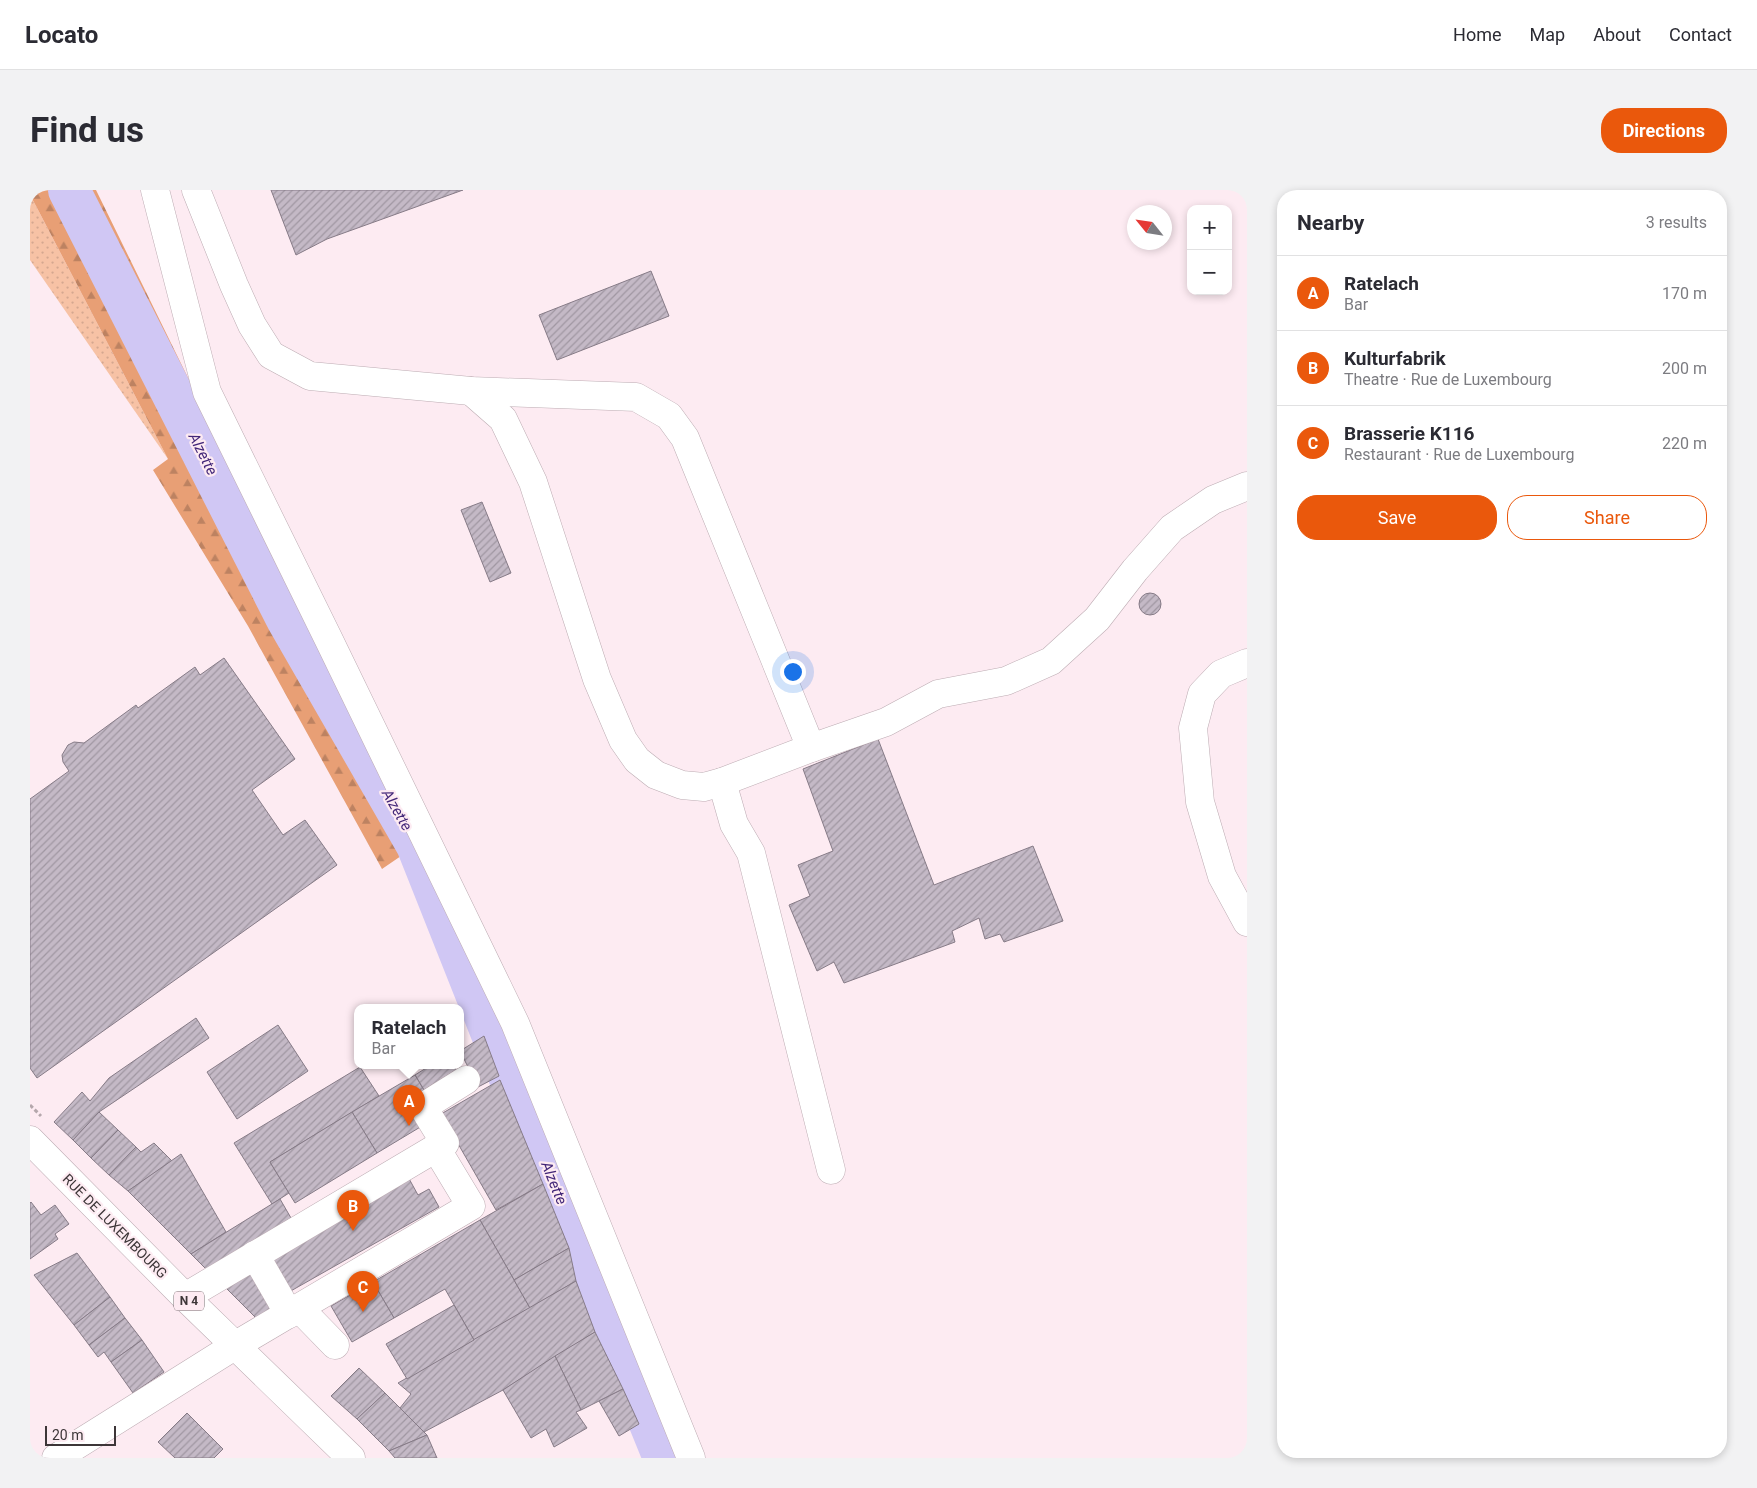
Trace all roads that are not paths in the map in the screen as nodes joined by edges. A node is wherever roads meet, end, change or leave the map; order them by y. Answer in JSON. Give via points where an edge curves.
{"nodes":[{"id":1,"x":155,"y":190,"type":"edge"},
{"id":2,"x":196,"y":190,"type":"edge"},
{"id":3,"x":471,"y":391,"type":"junction"},
{"id":4,"x":1247,"y":486,"type":"edge"},
{"id":5,"x":1247,"y":663,"type":"edge"},
{"id":6,"x":812,"y":748,"type":"junction"},
{"id":7,"x":722,"y":782,"type":"junction"},
{"id":8,"x":1247,"y":922,"type":"edge"},
{"id":9,"x":466,"y":1080,"type":"dead end"},
{"id":10,"x":30,"y":1140,"type":"edge"},
{"id":11,"x":436,"y":1148,"type":"junction"},
{"id":12,"x":831,"y":1170,"type":"dead end"},
{"id":13,"x":255,"y":1255,"type":"junction"},
{"id":14,"x":185,"y":1297,"type":"junction"},
{"id":15,"x":294,"y":1311,"type":"junction"},
{"id":16,"x":236,"y":1345,"type":"junction"},
{"id":17,"x":335,"y":1345,"type":"dead end"},
{"id":18,"x":56,"y":1458,"type":"edge"},
{"id":19,"x":351,"y":1458,"type":"edge"},
{"id":20,"x":691,"y":1458,"type":"edge"}],
"edges":[{"from":1,"to":20,"type":"main road","via":[[207,392],[514,1023]]},
{"from":2,"to":3,"type":"main road","via":[[241,301],[271,355],[310,376]]},
{"from":3,"to":6,"type":"main road","via":[[636,397],[669,416],[685,438]]},
{"from":3,"to":7,"type":"main road","via":[[503,419],[533,482],[597,679],[623,740],[637,760],[656,775],[682,785],[704,787]]},
{"from":4,"to":6,"type":"main road","via":[[1213,500],[1172,528],[1097,619],[1051,661],[1006,681],[938,694],[886,722]]},
{"from":5,"to":8,"type":"main road","via":[[1222,674],[1202,694],[1193,728],[1200,802],[1222,876]]},
{"from":6,"to":7,"type":"main road"},
{"from":7,"to":12,"type":"main road","via":[[734,824],[751,853]]},
{"from":9,"to":11,"type":"main road","via":[[423,1107],[445,1144]]},
{"from":10,"to":14,"type":"main road","name":"RUE DE LUXEMBOURG","number":"N 4"},
{"from":11,"to":13,"type":"main road"},
{"from":11,"to":15,"type":"main road","via":[[471,1206]]},
{"from":13,"to":14,"type":"main road"},
{"from":13,"to":15,"type":"main road"},
{"from":14,"to":16,"type":"main road","name":"RUE DE LUXEMBOURG","number":"N 4"},
{"from":15,"to":16,"type":"main road"},
{"from":15,"to":17,"type":"main road"},
{"from":16,"to":18,"type":"main road"},
{"from":16,"to":19,"type":"main road","name":"RUE DE LUXEMBOURG","number":"N 4"}]}
